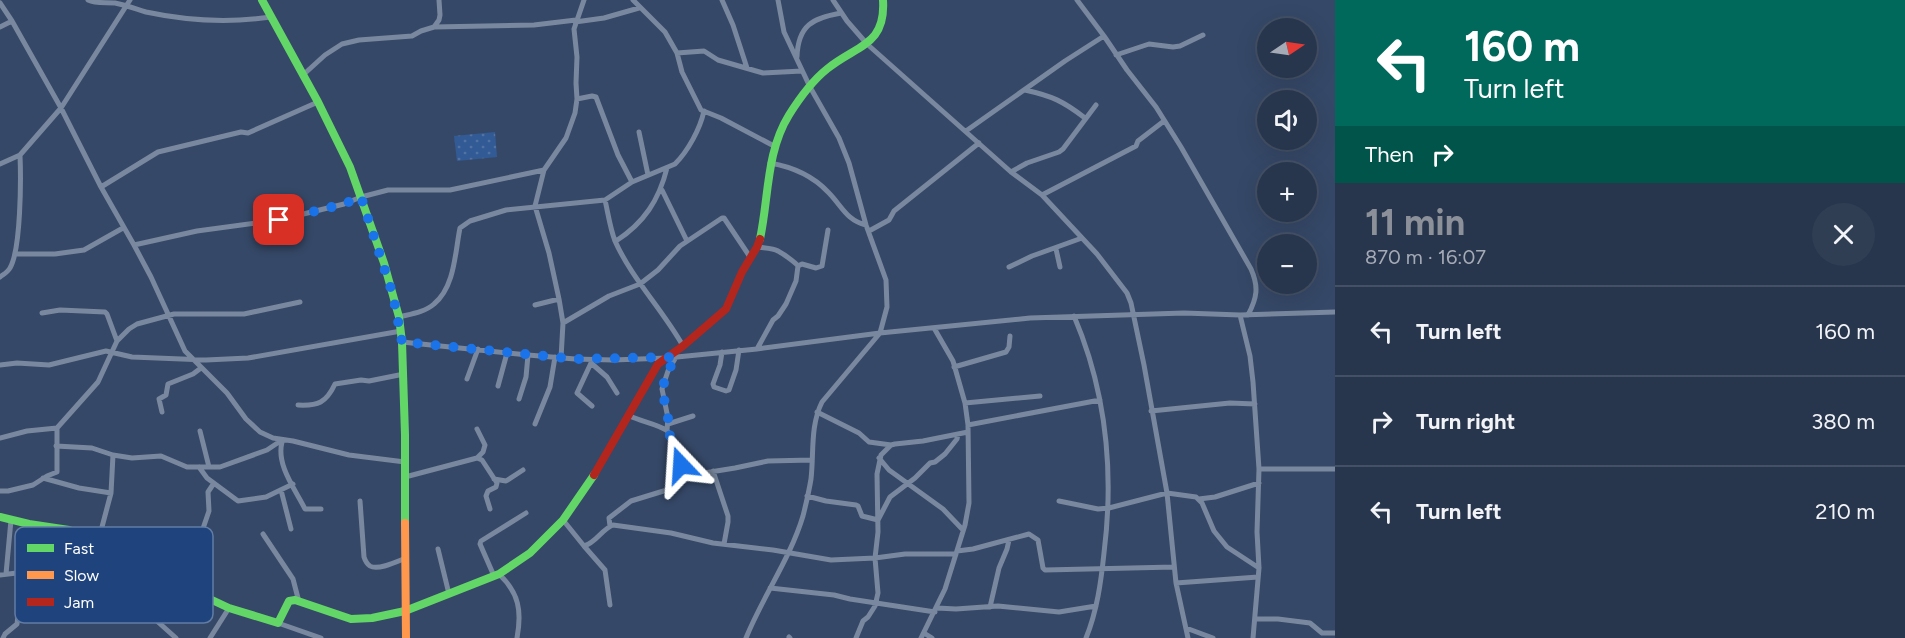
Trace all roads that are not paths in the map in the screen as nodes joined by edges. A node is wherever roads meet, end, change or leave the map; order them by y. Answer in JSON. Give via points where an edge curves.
{"nodes":[{"id":1,"x":88,"y":0,"type":"edge"},
{"id":2,"x":262,"y":0,"type":"edge"},
{"id":3,"x":439,"y":0,"type":"edge"},
{"id":4,"x":584,"y":0,"type":"edge"},
{"id":5,"x":633,"y":0,"type":"edge"},
{"id":6,"x":722,"y":0,"type":"edge"},
{"id":7,"x":778,"y":0,"type":"edge"},
{"id":8,"x":833,"y":0,"type":"edge"},
{"id":9,"x":883,"y":0,"type":"edge"},
{"id":10,"x":1077,"y":0,"type":"edge"},
{"id":11,"x":0,"y":3,"type":"edge"},
{"id":12,"x":128,"y":3,"type":"edge"},
{"id":13,"x":639,"y":8,"type":"junction"},
{"id":14,"x":841,"y":13,"type":"junction"},
{"id":15,"x":271,"y":17,"type":"junction"},
{"id":16,"x":12,"y":21,"type":"junction"},
{"id":17,"x":576,"y":21,"type":"junction"},
{"id":18,"x":0,"y":27,"type":"edge"},
{"id":19,"x":434,"y":27,"type":"junction"},
{"id":20,"x":1203,"y":35,"type":"dead end"},
{"id":21,"x":1104,"y":36,"type":"junction"},
{"id":22,"x":867,"y":44,"type":"junction"},
{"id":23,"x":677,"y":53,"type":"junction"},
{"id":24,"x":1116,"y":55,"type":"junction"},
{"id":25,"x":797,"y":61,"type":"junction"},
{"id":26,"x":747,"y":68,"type":"junction"},
{"id":27,"x":802,"y":71,"type":"junction"},
{"id":28,"x":303,"y":75,"type":"junction"},
{"id":29,"x":810,"y":87,"type":"junction"},
{"id":30,"x":1025,"y":90,"type":"junction"},
{"id":31,"x":577,"y":99,"type":"junction"},
{"id":32,"x":318,"y":102,"type":"junction"},
{"id":33,"x":1096,"y":105,"type":"dead end"},
{"id":34,"x":61,"y":108,"type":"junction"},
{"id":35,"x":704,"y":111,"type":"junction"},
{"id":36,"x":1085,"y":118,"type":"junction"},
{"id":37,"x":1164,"y":121,"type":"junction"},
{"id":38,"x":966,"y":131,"type":"junction"},
{"id":39,"x":639,"y":132,"type":"dead end"},
{"id":40,"x":979,"y":143,"type":"junction"},
{"id":41,"x":774,"y":146,"type":"junction"},
{"id":42,"x":20,"y":155,"type":"junction"},
{"id":43,"x":0,"y":164,"type":"edge"},
{"id":44,"x":770,"y":164,"type":"junction"},
{"id":45,"x":667,"y":168,"type":"junction"},
{"id":46,"x":544,"y":170,"type":"junction"},
{"id":47,"x":1011,"y":172,"type":"junction"},
{"id":48,"x":648,"y":174,"type":"junction"},
{"id":49,"x":632,"y":182,"type":"junction"},
{"id":50,"x":101,"y":187,"type":"junction"},
{"id":51,"x":662,"y":189,"type":"junction"},
{"id":52,"x":1042,"y":195,"type":"junction"},
{"id":53,"x":361,"y":197,"type":"junction"},
{"id":54,"x":605,"y":200,"type":"junction"},
{"id":55,"x":535,"y":206,"type":"junction"},
{"id":56,"x":123,"y":228,"type":"junction"},
{"id":57,"x":868,"y":228,"type":"junction"},
{"id":58,"x":828,"y":230,"type":"dead end"},
{"id":59,"x":1082,"y":238,"type":"junction"},
{"id":60,"x":687,"y":241,"type":"junction"},
{"id":61,"x":616,"y":242,"type":"junction"},
{"id":62,"x":134,"y":245,"type":"junction"},
{"id":63,"x":758,"y":247,"type":"junction"},
{"id":64,"x":1056,"y":249,"type":"junction"},
{"id":65,"x":15,"y":254,"type":"junction"},
{"id":66,"x":750,"y":257,"type":"junction"},
{"id":67,"x":798,"y":266,"type":"junction"},
{"id":68,"x":1009,"y":267,"type":"dead end"},
{"id":69,"x":1060,"y":267,"type":"dead end"},
{"id":70,"x":0,"y":277,"type":"edge"},
{"id":71,"x":640,"y":284,"type":"junction"},
{"id":72,"x":559,"y":299,"type":"junction"},
{"id":73,"x":300,"y":302,"type":"dead end"},
{"id":74,"x":535,"y":304,"type":"dead end"},
{"id":75,"x":1335,"y":312,"type":"edge"},
{"id":76,"x":42,"y":313,"type":"dead end"},
{"id":77,"x":1134,"y":315,"type":"junction"},
{"id":78,"x":1240,"y":315,"type":"junction"},
{"id":79,"x":1248,"y":315,"type":"junction"},
{"id":80,"x":169,"y":316,"type":"junction"},
{"id":81,"x":1074,"y":316,"type":"junction"},
{"id":82,"x":399,"y":317,"type":"junction"},
{"id":83,"x":563,"y":323,"type":"junction"},
{"id":84,"x":934,"y":328,"type":"junction"},
{"id":85,"x":401,"y":331,"type":"junction"},
{"id":86,"x":880,"y":333,"type":"junction"},
{"id":87,"x":1010,"y":336,"type":"dead end"},
{"id":88,"x":117,"y":341,"type":"junction"},
{"id":89,"x":402,"y":342,"type":"junction"},
{"id":90,"x":683,"y":346,"type":"junction"},
{"id":91,"x":478,"y":349,"type":"junction"},
{"id":92,"x":758,"y":349,"type":"junction"},
{"id":93,"x":739,"y":350,"type":"junction"},
{"id":94,"x":112,"y":351,"type":"junction"},
{"id":95,"x":722,"y":352,"type":"junction"},
{"id":96,"x":507,"y":353,"type":"junction"},
{"id":97,"x":528,"y":356,"type":"junction"},
{"id":98,"x":671,"y":357,"type":"junction"},
{"id":99,"x":558,"y":358,"type":"junction"},
{"id":100,"x":191,"y":359,"type":"junction"},
{"id":101,"x":591,"y":361,"type":"junction"},
{"id":102,"x":0,"y":365,"type":"edge"},
{"id":103,"x":954,"y":367,"type":"junction"},
{"id":104,"x":201,"y":369,"type":"junction"},
{"id":105,"x":404,"y":374,"type":"junction"},
{"id":106,"x":467,"y":379,"type":"dead end"},
{"id":107,"x":498,"y":386,"type":"dead end"},
{"id":108,"x":617,"y":393,"type":"dead end"},
{"id":109,"x":1040,"y":396,"type":"dead end"},
{"id":110,"x":519,"y":399,"type":"dead end"},
{"id":111,"x":1100,"y":399,"type":"junction"},
{"id":112,"x":965,"y":403,"type":"junction"},
{"id":113,"x":1255,"y":404,"type":"junction"},
{"id":114,"x":298,"y":405,"type":"dead end"},
{"id":115,"x":592,"y":406,"type":"dead end"},
{"id":116,"x":1151,"y":411,"type":"junction"},
{"id":117,"x":162,"y":412,"type":"dead end"},
{"id":118,"x":817,"y":412,"type":"junction"},
{"id":119,"x":630,"y":416,"type":"junction"},
{"id":120,"x":693,"y":416,"type":"dead end"},
{"id":121,"x":535,"y":424,"type":"dead end"},
{"id":122,"x":667,"y":427,"type":"junction"},
{"id":123,"x":57,"y":428,"type":"junction"},
{"id":124,"x":968,"y":428,"type":"junction"},
{"id":125,"x":477,"y":429,"type":"dead end"},
{"id":126,"x":200,"y":431,"type":"dead end"},
{"id":127,"x":958,"y":434,"type":"junction"},
{"id":128,"x":0,"y":438,"type":"edge"},
{"id":129,"x":282,"y":440,"type":"junction"},
{"id":130,"x":891,"y":445,"type":"junction"},
{"id":131,"x":56,"y":446,"type":"junction"},
{"id":132,"x":113,"y":455,"type":"junction"},
{"id":133,"x":477,"y":458,"type":"junction"},
{"id":134,"x":879,"y":458,"type":"junction"},
{"id":135,"x":812,"y":460,"type":"junction"},
{"id":136,"x":405,"y":462,"type":"junction"},
{"id":137,"x":199,"y":467,"type":"junction"},
{"id":138,"x":209,"y":467,"type":"junction"},
{"id":139,"x":1259,"y":469,"type":"junction"},
{"id":140,"x":1335,"y":469,"type":"edge"},
{"id":141,"x":523,"y":470,"type":"dead end"},
{"id":142,"x":713,"y":471,"type":"junction"},
{"id":143,"x":405,"y":477,"type":"junction"},
{"id":144,"x":43,"y":478,"type":"junction"},
{"id":145,"x":494,"y":478,"type":"junction"},
{"id":146,"x":687,"y":478,"type":"junction"},
{"id":147,"x":214,"y":483,"type":"junction"},
{"id":148,"x":1259,"y":483,"type":"junction"},
{"id":149,"x":293,"y":484,"type":"junction"},
{"id":150,"x":907,"y":484,"type":"junction"},
{"id":151,"x":281,"y":490,"type":"junction"},
{"id":152,"x":0,"y":491,"type":"edge"},
{"id":153,"x":111,"y":493,"type":"junction"},
{"id":154,"x":1167,"y":493,"type":"junction"},
{"id":155,"x":807,"y":496,"type":"junction"},
{"id":156,"x":1199,"y":499,"type":"junction"},
{"id":157,"x":360,"y":501,"type":"dead end"},
{"id":158,"x":1059,"y":501,"type":"dead end"},
{"id":159,"x":1109,"y":508,"type":"junction"},
{"id":160,"x":321,"y":509,"type":"dead end"},
{"id":161,"x":490,"y":509,"type":"dead end"},
{"id":162,"x":526,"y":513,"type":"dead end"},
{"id":163,"x":0,"y":517,"type":"edge"},
{"id":164,"x":11,"y":520,"type":"junction"},
{"id":165,"x":563,"y":520,"type":"junction"},
{"id":166,"x":878,"y":520,"type":"junction"},
{"id":167,"x":610,"y":526,"type":"junction"},
{"id":168,"x":50,"y":527,"type":"edge"},
{"id":169,"x":102,"y":527,"type":"edge"},
{"id":170,"x":204,"y":527,"type":"edge"},
{"id":171,"x":291,"y":529,"type":"dead end"},
{"id":172,"x":963,"y":530,"type":"junction"},
{"id":173,"x":263,"y":534,"type":"dead end"},
{"id":174,"x":1009,"y":540,"type":"junction"},
{"id":175,"x":724,"y":544,"type":"junction"},
{"id":176,"x":584,"y":546,"type":"junction"},
{"id":177,"x":438,"y":549,"type":"dead end"},
{"id":178,"x":956,"y":552,"type":"junction"},
{"id":179,"x":788,"y":554,"type":"junction"},
{"id":180,"x":406,"y":558,"type":"junction"},
{"id":181,"x":875,"y":558,"type":"junction"},
{"id":182,"x":1174,"y":567,"type":"junction"},
{"id":183,"x":1259,"y":568,"type":"junction"},
{"id":184,"x":1102,"y":569,"type":"junction"},
{"id":185,"x":3,"y":575,"type":"edge"},
{"id":186,"x":497,"y":575,"type":"junction"},
{"id":187,"x":1258,"y":577,"type":"junction"},
{"id":188,"x":1176,"y":584,"type":"junction"},
{"id":189,"x":771,"y":588,"type":"junction"},
{"id":190,"x":449,"y":594,"type":"junction"},
{"id":191,"x":213,"y":600,"type":"edge"},
{"id":192,"x":299,"y":602,"type":"junction"},
{"id":193,"x":876,"y":603,"type":"junction"},
{"id":194,"x":610,"y":605,"type":"dead end"},
{"id":195,"x":1096,"y":606,"type":"junction"},
{"id":196,"x":990,"y":607,"type":"junction"},
{"id":197,"x":229,"y":608,"type":"junction"},
{"id":198,"x":936,"y":610,"type":"junction"},
{"id":199,"x":405,"y":611,"type":"junction"},
{"id":200,"x":1255,"y":619,"type":"junction"},
{"id":201,"x":17,"y":623,"type":"edge"},
{"id":202,"x":159,"y":623,"type":"edge"},
{"id":203,"x":278,"y":623,"type":"junction"},
{"id":204,"x":1186,"y":627,"type":"junction"},
{"id":205,"x":1335,"y":633,"type":"edge"},
{"id":206,"x":922,"y":635,"type":"edge"},
{"id":207,"x":3,"y":638,"type":"edge"},
{"id":208,"x":176,"y":638,"type":"edge"},
{"id":209,"x":210,"y":638,"type":"edge"},
{"id":210,"x":321,"y":638,"type":"edge"},
{"id":211,"x":406,"y":638,"type":"edge"},
{"id":212,"x":517,"y":638,"type":"edge"},
{"id":213,"x":746,"y":638,"type":"edge"},
{"id":214,"x":856,"y":638,"type":"edge"},
{"id":215,"x":932,"y":638,"type":"edge"},
{"id":216,"x":1086,"y":638,"type":"edge"},
{"id":217,"x":1188,"y":638,"type":"edge"},
{"id":218,"x":1213,"y":638,"type":"edge"},
{"id":219,"x":1253,"y":638,"type":"edge"}],
"edges":[{"from":1,"to":12,"type":"street"},
{"from":2,"to":15,"type":"street"},
{"from":3,"to":19,"type":"street","via":[[440,15]]},
{"from":4,"to":17,"type":"street"},
{"from":5,"to":13,"type":"street"},
{"from":6,"to":26,"type":"street"},
{"from":7,"to":25,"type":"street","via":[[784,32]]},
{"from":8,"to":14,"type":"street"},
{"from":9,"to":22,"type":"street","via":[[881,27]]},
{"from":10,"to":21,"type":"street"},
{"from":11,"to":16,"type":"street"},
{"from":12,"to":15,"type":"street","via":[[146,12],[197,20]]},
{"from":12,"to":34,"type":"street"},
{"from":13,"to":17,"type":"street"},
{"from":13,"to":23,"type":"street","via":[[661,26]]},
{"from":14,"to":22,"type":"street"},
{"from":14,"to":25,"type":"street","via":[[812,21],[799,42]]},
{"from":15,"to":28,"type":"street"},
{"from":16,"to":18,"type":"street"},
{"from":16,"to":34,"type":"street"},
{"from":17,"to":19,"type":"street"},
{"from":17,"to":31,"type":"street"},
{"from":19,"to":28,"type":"street","via":[[412,36],[342,44]]},
{"from":20,"to":24,"type":"street","via":[[1180,46],[1149,44]]},
{"from":21,"to":24,"type":"street"},
{"from":21,"to":30,"type":"street"},
{"from":22,"to":29,"type":"street","via":[[835,63]]},
{"from":22,"to":38,"type":"street"},
{"from":23,"to":26,"type":"street","via":[[704,51],[718,60]]},
{"from":23,"to":35,"type":"street","via":[[698,107]]},
{"from":24,"to":37,"type":"street"},
{"from":25,"to":27,"type":"street"},
{"from":26,"to":27,"type":"street","via":[[771,74]]},
{"from":27,"to":29,"type":"street"},
{"from":28,"to":32,"type":"street"},
{"from":29,"to":41,"type":"street","via":[[784,123]]},
{"from":29,"to":57,"type":"street","via":[[839,138]]},
{"from":30,"to":36,"type":"street","via":[[1051,96]]},
{"from":30,"to":38,"type":"street"},
{"from":31,"to":46,"type":"street","via":[[566,138]]},
{"from":31,"to":49,"type":"street","via":[[596,97]]},
{"from":32,"to":50,"type":"street","via":[[248,133],[158,152]]},
{"from":32,"to":53,"type":"street"},
{"from":33,"to":36,"type":"street"},
{"from":34,"to":42,"type":"street"},
{"from":34,"to":50,"type":"street"},
{"from":35,"to":41,"type":"street"},
{"from":35,"to":45,"type":"street","via":[[698,131],[684,153]]},
{"from":36,"to":47,"type":"street","via":[[1059,152]]},
{"from":37,"to":52,"type":"street","via":[[1136,146]]},
{"from":37,"to":79,"type":"street","via":[[1251,269],[1257,294]]},
{"from":38,"to":40,"type":"street"},
{"from":39,"to":48,"type":"street"},
{"from":40,"to":47,"type":"street"},
{"from":40,"to":57,"type":"street","via":[[894,211],[889,220]]},
{"from":41,"to":44,"type":"street"},
{"from":42,"to":43,"type":"street"},
{"from":42,"to":65,"type":"street"},
{"from":44,"to":57,"type":"street","via":[[785,165],[817,181],[852,220]]},
{"from":44,"to":63,"type":"street"},
{"from":45,"to":48,"type":"street"},
{"from":45,"to":51,"type":"street"},
{"from":46,"to":53,"type":"street","via":[[450,190],[388,190]]},
{"from":46,"to":55,"type":"street"},
{"from":47,"to":52,"type":"street"},
{"from":48,"to":49,"type":"street"},
{"from":49,"to":54,"type":"street"},
{"from":50,"to":56,"type":"street"},
{"from":51,"to":60,"type":"street"},
{"from":51,"to":61,"type":"street","via":[[641,221]]},
{"from":52,"to":59,"type":"street"},
{"from":53,"to":62,"type":"street","via":[[273,221],[197,231]]},
{"from":53,"to":82,"type":"street"},
{"from":54,"to":55,"type":"street"},
{"from":54,"to":61,"type":"street"},
{"from":55,"to":72,"type":"street"},
{"from":55,"to":82,"type":"street","via":[[494,213],[460,228],[449,280],[437,301]]},
{"from":56,"to":62,"type":"street"},
{"from":56,"to":65,"type":"street","via":[[84,250]]},
{"from":57,"to":86,"type":"street","via":[[886,280],[887,307]]},
{"from":58,"to":67,"type":"street","via":[[822,266]]},
{"from":59,"to":64,"type":"street"},
{"from":59,"to":77,"type":"street","via":[[1127,293]]},
{"from":60,"to":66,"type":"street","via":[[724,218]]},
{"from":60,"to":71,"type":"street"},
{"from":61,"to":71,"type":"street"},
{"from":62,"to":80,"type":"street"},
{"from":63,"to":66,"type":"street"},
{"from":63,"to":67,"type":"street","via":[[778,250]]},
{"from":64,"to":68,"type":"street"},
{"from":64,"to":69,"type":"street"},
{"from":65,"to":70,"type":"street","via":[[10,268]]},
{"from":66,"to":90,"type":"street","via":[[726,309]]},
{"from":67,"to":92,"type":"street","via":[[786,304]]},
{"from":71,"to":83,"type":"street","via":[[609,296]]},
{"from":71,"to":90,"type":"street"},
{"from":72,"to":74,"type":"street"},
{"from":72,"to":83,"type":"street"},
{"from":73,"to":80,"type":"street","via":[[244,315]]},
{"from":75,"to":79,"type":"street"},
{"from":76,"to":88,"type":"street","via":[[105,312]]},
{"from":77,"to":78,"type":"street"},
{"from":77,"to":81,"type":"street"},
{"from":77,"to":116,"type":"street"},
{"from":78,"to":79,"type":"street"},
{"from":78,"to":113,"type":"street","via":[[1250,356]]},
{"from":80,"to":88,"type":"street","via":[[137,324]]},
{"from":80,"to":100,"type":"street"},
{"from":81,"to":84,"type":"street"},
{"from":81,"to":111,"type":"street"},
{"from":82,"to":85,"type":"street"},
{"from":83,"to":99,"type":"street"},
{"from":84,"to":86,"type":"street"},
{"from":84,"to":103,"type":"street"},
{"from":85,"to":89,"type":"street"},
{"from":85,"to":100,"type":"street","via":[[248,358]]},
{"from":86,"to":92,"type":"street"},
{"from":86,"to":118,"type":"street"},
{"from":87,"to":103,"type":"street","via":[[1006,352]]},
{"from":88,"to":94,"type":"street"},
{"from":89,"to":91,"type":"street"},
{"from":89,"to":105,"type":"street"},
{"from":90,"to":98,"type":"street"},
{"from":91,"to":96,"type":"street"},
{"from":91,"to":106,"type":"street"},
{"from":92,"to":93,"type":"street"},
{"from":93,"to":95,"type":"street"},
{"from":93,"to":95,"type":"street","via":[[736,370],[726,391],[713,384]]},
{"from":94,"to":100,"type":"street","via":[[132,357]]},
{"from":94,"to":102,"type":"street","via":[[49,365]]},
{"from":94,"to":123,"type":"street","via":[[98,382]]},
{"from":95,"to":98,"type":"street"},
{"from":96,"to":97,"type":"street"},
{"from":96,"to":107,"type":"street"},
{"from":97,"to":99,"type":"street"},
{"from":97,"to":110,"type":"street"},
{"from":98,"to":101,"type":"street"},
{"from":98,"to":119,"type":"street","via":[[656,367]]},
{"from":98,"to":122,"type":"street","via":[[662,389]]},
{"from":99,"to":101,"type":"street"},
{"from":99,"to":121,"type":"street"},
{"from":100,"to":104,"type":"street"},
{"from":101,"to":108,"type":"street"},
{"from":101,"to":115,"type":"street","via":[[577,393]]},
{"from":103,"to":112,"type":"street"},
{"from":104,"to":117,"type":"street","via":[[168,384],[166,395],[159,399]]},
{"from":104,"to":129,"type":"street","via":[[254,427]]},
{"from":105,"to":114,"type":"street","via":[[335,384],[319,403]]},
{"from":105,"to":136,"type":"street"},
{"from":109,"to":112,"type":"street"},
{"from":111,"to":124,"type":"street"},
{"from":111,"to":159,"type":"street"},
{"from":112,"to":124,"type":"street"},
{"from":113,"to":116,"type":"street"},
{"from":113,"to":139,"type":"street"},
{"from":116,"to":154,"type":"street"},
{"from":118,"to":130,"type":"street","via":[[869,442]]},
{"from":118,"to":135,"type":"street"},
{"from":119,"to":122,"type":"street"},
{"from":119,"to":165,"type":"street"},
{"from":120,"to":122,"type":"street"},
{"from":122,"to":146,"type":"street"},
{"from":123,"to":128,"type":"street"},
{"from":123,"to":131,"type":"street"},
{"from":124,"to":127,"type":"street"},
{"from":124,"to":172,"type":"street","via":[[969,504]]},
{"from":125,"to":133,"type":"street","via":[[485,445]]},
{"from":126,"to":138,"type":"street"},
{"from":127,"to":130,"type":"street"},
{"from":127,"to":150,"type":"street","via":[[945,454]]},
{"from":129,"to":136,"type":"street"},
{"from":129,"to":138,"type":"street","via":[[228,465]]},
{"from":129,"to":149,"type":"street","via":[[279,451]]},
{"from":130,"to":134,"type":"street"},
{"from":131,"to":132,"type":"street","via":[[92,448]]},
{"from":131,"to":144,"type":"street","via":[[57,472]]},
{"from":132,"to":137,"type":"street","via":[[161,456],[183,466]]},
{"from":132,"to":153,"type":"street"},
{"from":133,"to":143,"type":"street"},
{"from":133,"to":145,"type":"street"},
{"from":134,"to":150,"type":"street"},
{"from":134,"to":166,"type":"street"},
{"from":135,"to":142,"type":"street","via":[[768,461]]},
{"from":135,"to":155,"type":"street"},
{"from":136,"to":143,"type":"street"},
{"from":137,"to":138,"type":"street"},
{"from":137,"to":147,"type":"street"},
{"from":139,"to":140,"type":"street"},
{"from":139,"to":148,"type":"street"},
{"from":141,"to":145,"type":"street","via":[[506,481]]},
{"from":142,"to":146,"type":"street"},
{"from":142,"to":175,"type":"street","via":[[728,516]]},
{"from":143,"to":180,"type":"street"},
{"from":144,"to":152,"type":"street","via":[[33,485]]},
{"from":144,"to":153,"type":"street"},
{"from":145,"to":161,"type":"street","via":[[497,485],[486,496]]},
{"from":146,"to":167,"type":"street","via":[[670,489],[631,501],[609,518]]},
{"from":147,"to":151,"type":"street","via":[[238,501],[266,497]]},
{"from":147,"to":170,"type":"street","via":[[208,492],[209,511]]},
{"from":148,"to":156,"type":"street"},
{"from":148,"to":183,"type":"street"},
{"from":149,"to":151,"type":"street"},
{"from":149,"to":160,"type":"street","via":[[305,509]]},
{"from":150,"to":166,"type":"street","via":[[890,497]]},
{"from":150,"to":172,"type":"street","via":[[943,509]]},
{"from":151,"to":171,"type":"street"},
{"from":153,"to":169,"type":"street"},
{"from":154,"to":156,"type":"street"},
{"from":154,"to":159,"type":"street"},
{"from":154,"to":182,"type":"street"},
{"from":155,"to":166,"type":"street","via":[[856,505],[862,516]]},
{"from":155,"to":179,"type":"street"},
{"from":156,"to":183,"type":"street","via":[[1214,531],[1227,547]]},
{"from":157,"to":180,"type":"street","via":[[364,557],[368,564],[380,566]]},
{"from":158,"to":159,"type":"street"},
{"from":159,"to":184,"type":"street"},
{"from":162,"to":186,"type":"street","via":[[481,541]]},
{"from":163,"to":164,"type":"street"},
{"from":164,"to":168,"type":"street"},
{"from":164,"to":185,"type":"street"},
{"from":165,"to":176,"type":"street"},
{"from":165,"to":186,"type":"street","via":[[530,553]]},
{"from":166,"to":181,"type":"street"},
{"from":167,"to":175,"type":"street"},
{"from":167,"to":176,"type":"street","via":[[589,546]]},
{"from":172,"to":178,"type":"street"},
{"from":173,"to":192,"type":"street","via":[[293,579]]},
{"from":174,"to":178,"type":"street"},
{"from":174,"to":184,"type":"street","via":[[1029,534],[1037,538],[1045,570]]},
{"from":174,"to":196,"type":"street"},
{"from":175,"to":179,"type":"street"},
{"from":176,"to":194,"type":"street","via":[[605,570]]},
{"from":177,"to":190,"type":"street"},
{"from":178,"to":181,"type":"street"},
{"from":178,"to":198,"type":"street"},
{"from":179,"to":181,"type":"street","via":[[831,560]]},
{"from":179,"to":189,"type":"street"},
{"from":180,"to":199,"type":"street"},
{"from":181,"to":193,"type":"street"},
{"from":182,"to":184,"type":"street"},
{"from":182,"to":188,"type":"street"},
{"from":183,"to":187,"type":"street"},
{"from":184,"to":195,"type":"street"},
{"from":186,"to":190,"type":"street"},
{"from":186,"to":212,"type":"street","via":[[516,595]]},
{"from":187,"to":188,"type":"street"},
{"from":187,"to":200,"type":"street"},
{"from":188,"to":204,"type":"street"},
{"from":189,"to":193,"type":"street"},
{"from":189,"to":213,"type":"street"},
{"from":190,"to":199,"type":"street"},
{"from":191,"to":197,"type":"street"},
{"from":192,"to":199,"type":"street","via":[[351,620]]},
{"from":192,"to":203,"type":"street","via":[[289,601]]},
{"from":193,"to":198,"type":"street"},
{"from":193,"to":214,"type":"street"},
{"from":195,"to":196,"type":"street","via":[[1059,612]]},
{"from":195,"to":216,"type":"street"},
{"from":196,"to":198,"type":"street"},
{"from":197,"to":203,"type":"street"},
{"from":197,"to":209,"type":"street"},
{"from":198,"to":206,"type":"street"},
{"from":199,"to":211,"type":"street"},
{"from":200,"to":205,"type":"street","via":[[1310,623],[1322,633]]},
{"from":200,"to":219,"type":"street"},
{"from":201,"to":207,"type":"street"},
{"from":202,"to":208,"type":"street"},
{"from":203,"to":210,"type":"street"},
{"from":204,"to":217,"type":"street"},
{"from":204,"to":218,"type":"street"},
{"from":206,"to":215,"type":"street"}]}
